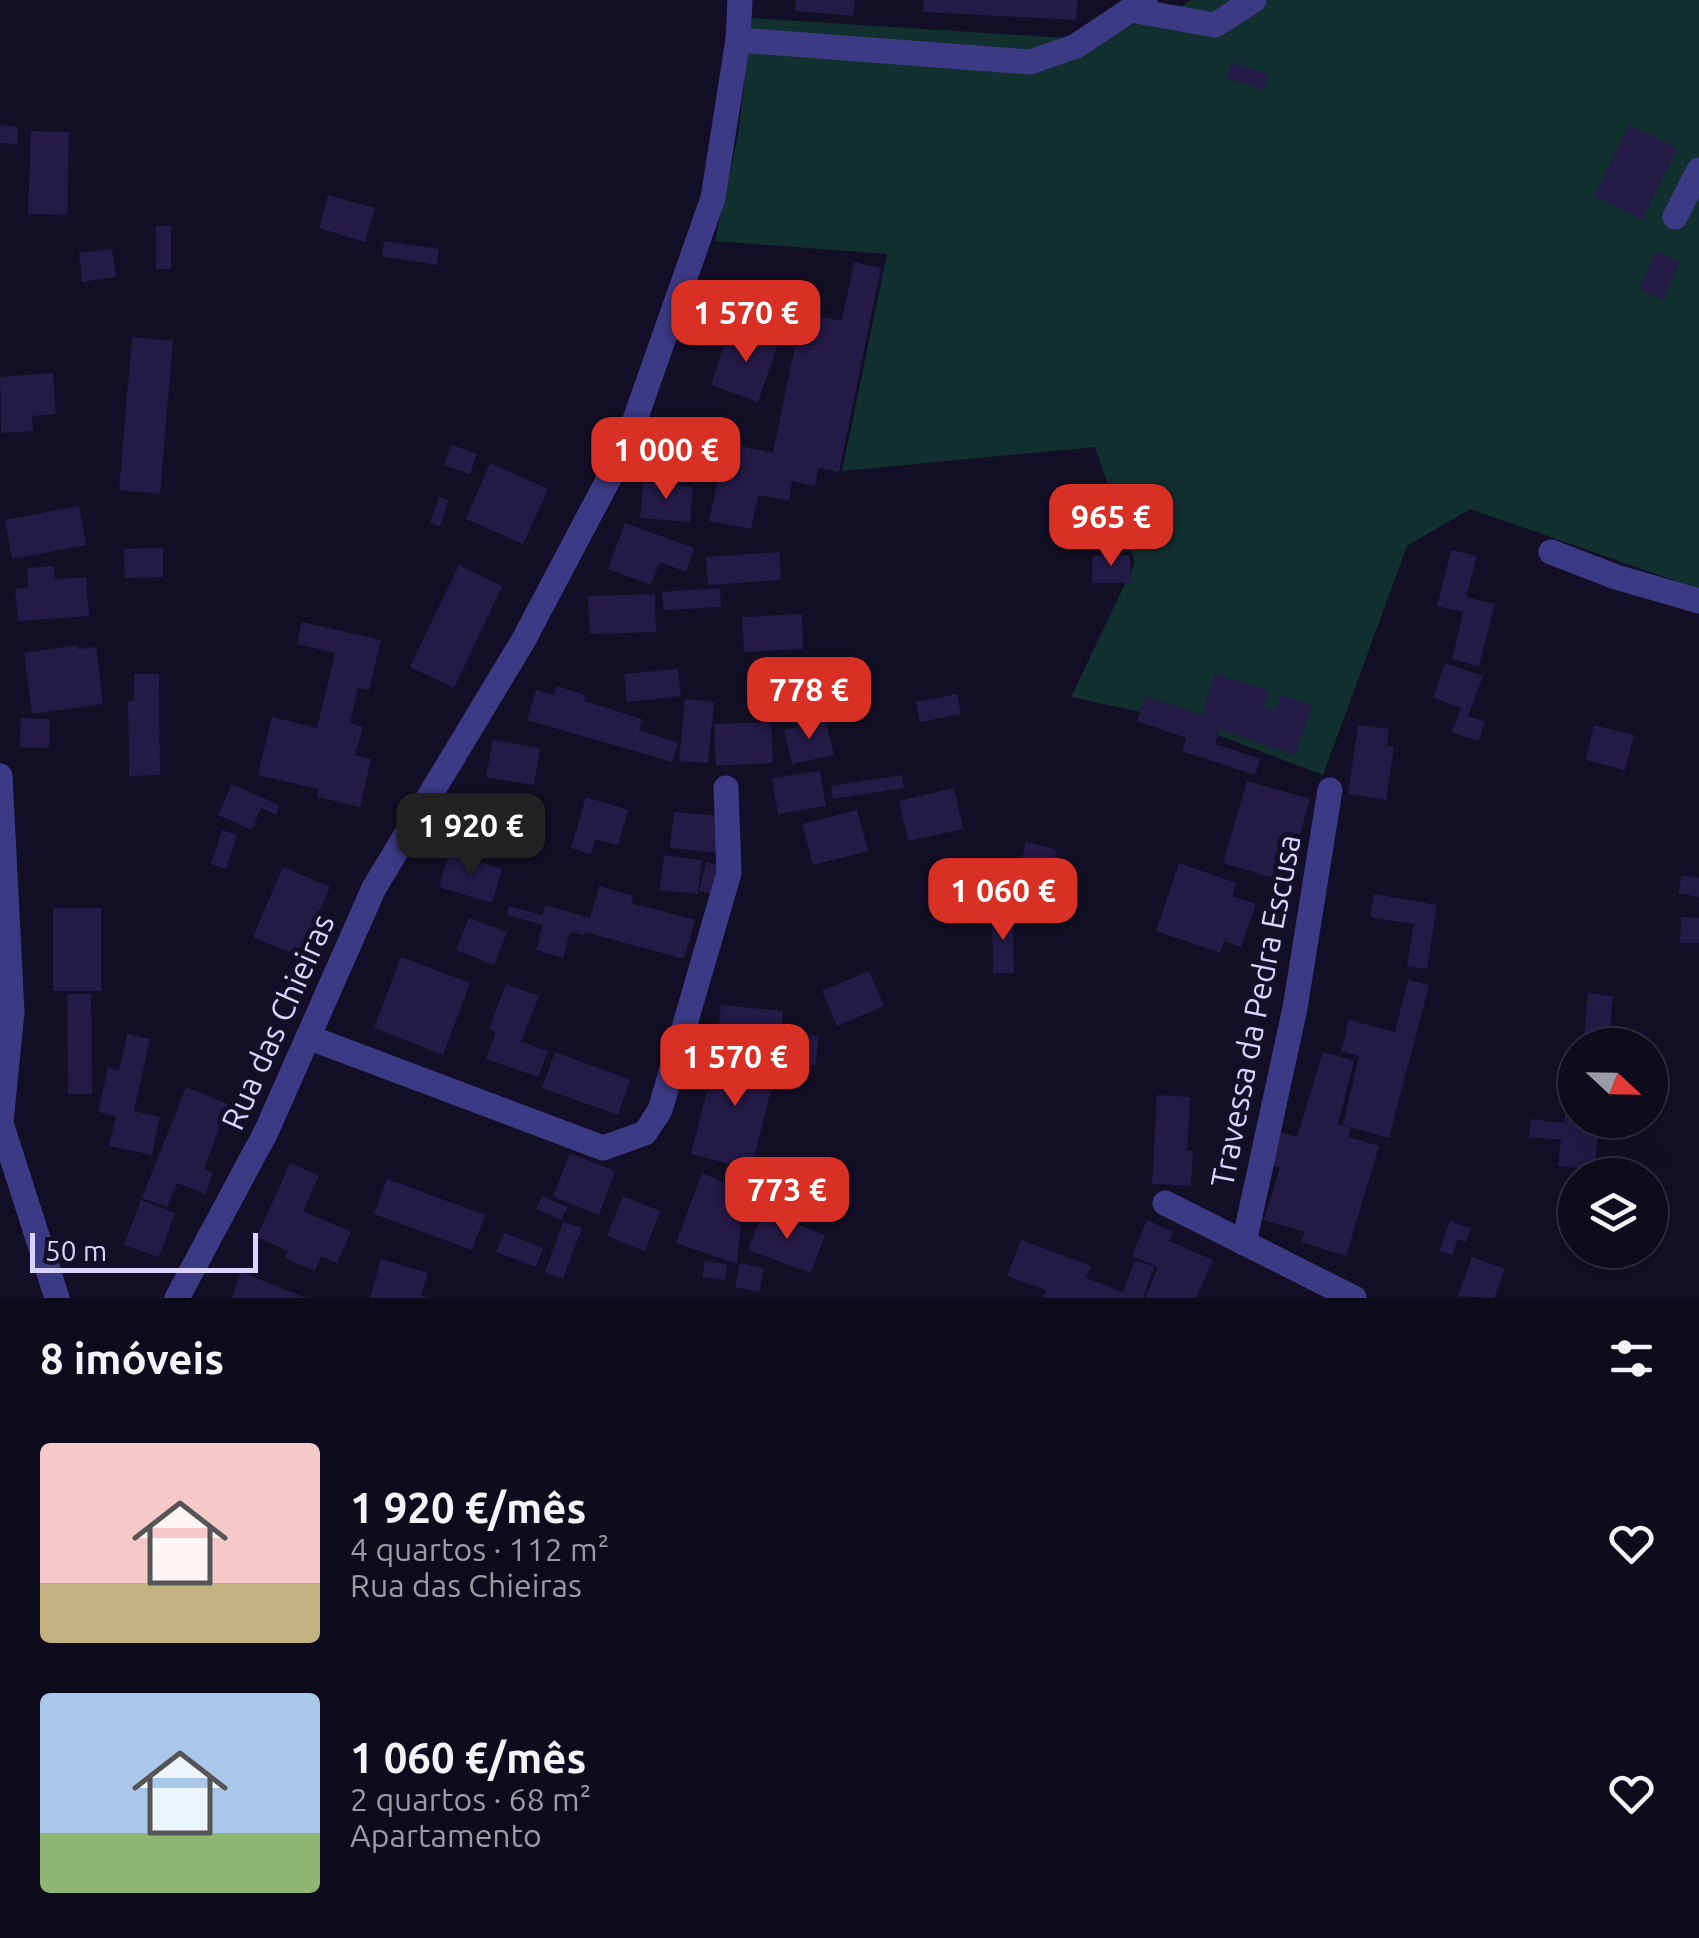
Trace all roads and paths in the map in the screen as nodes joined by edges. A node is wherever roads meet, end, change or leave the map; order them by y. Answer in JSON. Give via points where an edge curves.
{"nodes":[{"id":1,"x":740,"y":0,"type":"edge"},
{"id":2,"x":1254,"y":0,"type":"edge"},
{"id":3,"x":1137,"y":5,"type":"edge"},
{"id":4,"x":738,"y":40,"type":"junction"},
{"id":5,"x":1699,"y":170,"type":"edge"},
{"id":6,"x":1675,"y":217,"type":"dead end"},
{"id":7,"x":1551,"y":552,"type":"dead end"},
{"id":8,"x":1699,"y":600,"type":"edge"},
{"id":9,"x":0,"y":776,"type":"edge"},
{"id":10,"x":726,"y":788,"type":"dead end"},
{"id":11,"x":1330,"y":790,"type":"dead end"},
{"id":12,"x":308,"y":1036,"type":"junction"},
{"id":13,"x":0,"y":1121,"type":"edge"},
{"id":14,"x":1166,"y":1203,"type":"dead end"},
{"id":15,"x":1244,"y":1243,"type":"junction"},
{"id":16,"x":57,"y":1298,"type":"edge"},
{"id":17,"x":177,"y":1298,"type":"edge"},
{"id":18,"x":1354,"y":1298,"type":"edge"}],
"edges":[{"from":1,"to":4,"type":"street","name":"Rua das Chieiras"},
{"from":2,"to":3,"type":"street","via":[[1215,25]]},
{"from":3,"to":4,"type":"street","via":[[1076,46],[1030,62]]},
{"from":4,"to":12,"type":"street","name":"Rua das Chieiras","via":[[713,198],[625,448],[524,641],[374,888]]},
{"from":5,"to":6,"type":"street"},
{"from":7,"to":8,"type":"street"},
{"from":9,"to":13,"type":"street","via":[[12,1012]]},
{"from":10,"to":12,"type":"street","via":[[729,873],[660,1110],[645,1134],[602,1148]]},
{"from":11,"to":15,"type":"street","name":"Travessa da Pedra Escusa","via":[[1295,1008]]},
{"from":12,"to":17,"type":"street","name":"Rua das Chieiras","via":[[266,1132]]},
{"from":13,"to":16,"type":"street"},
{"from":14,"to":15,"type":"street"},
{"from":15,"to":18,"type":"street"}]}
